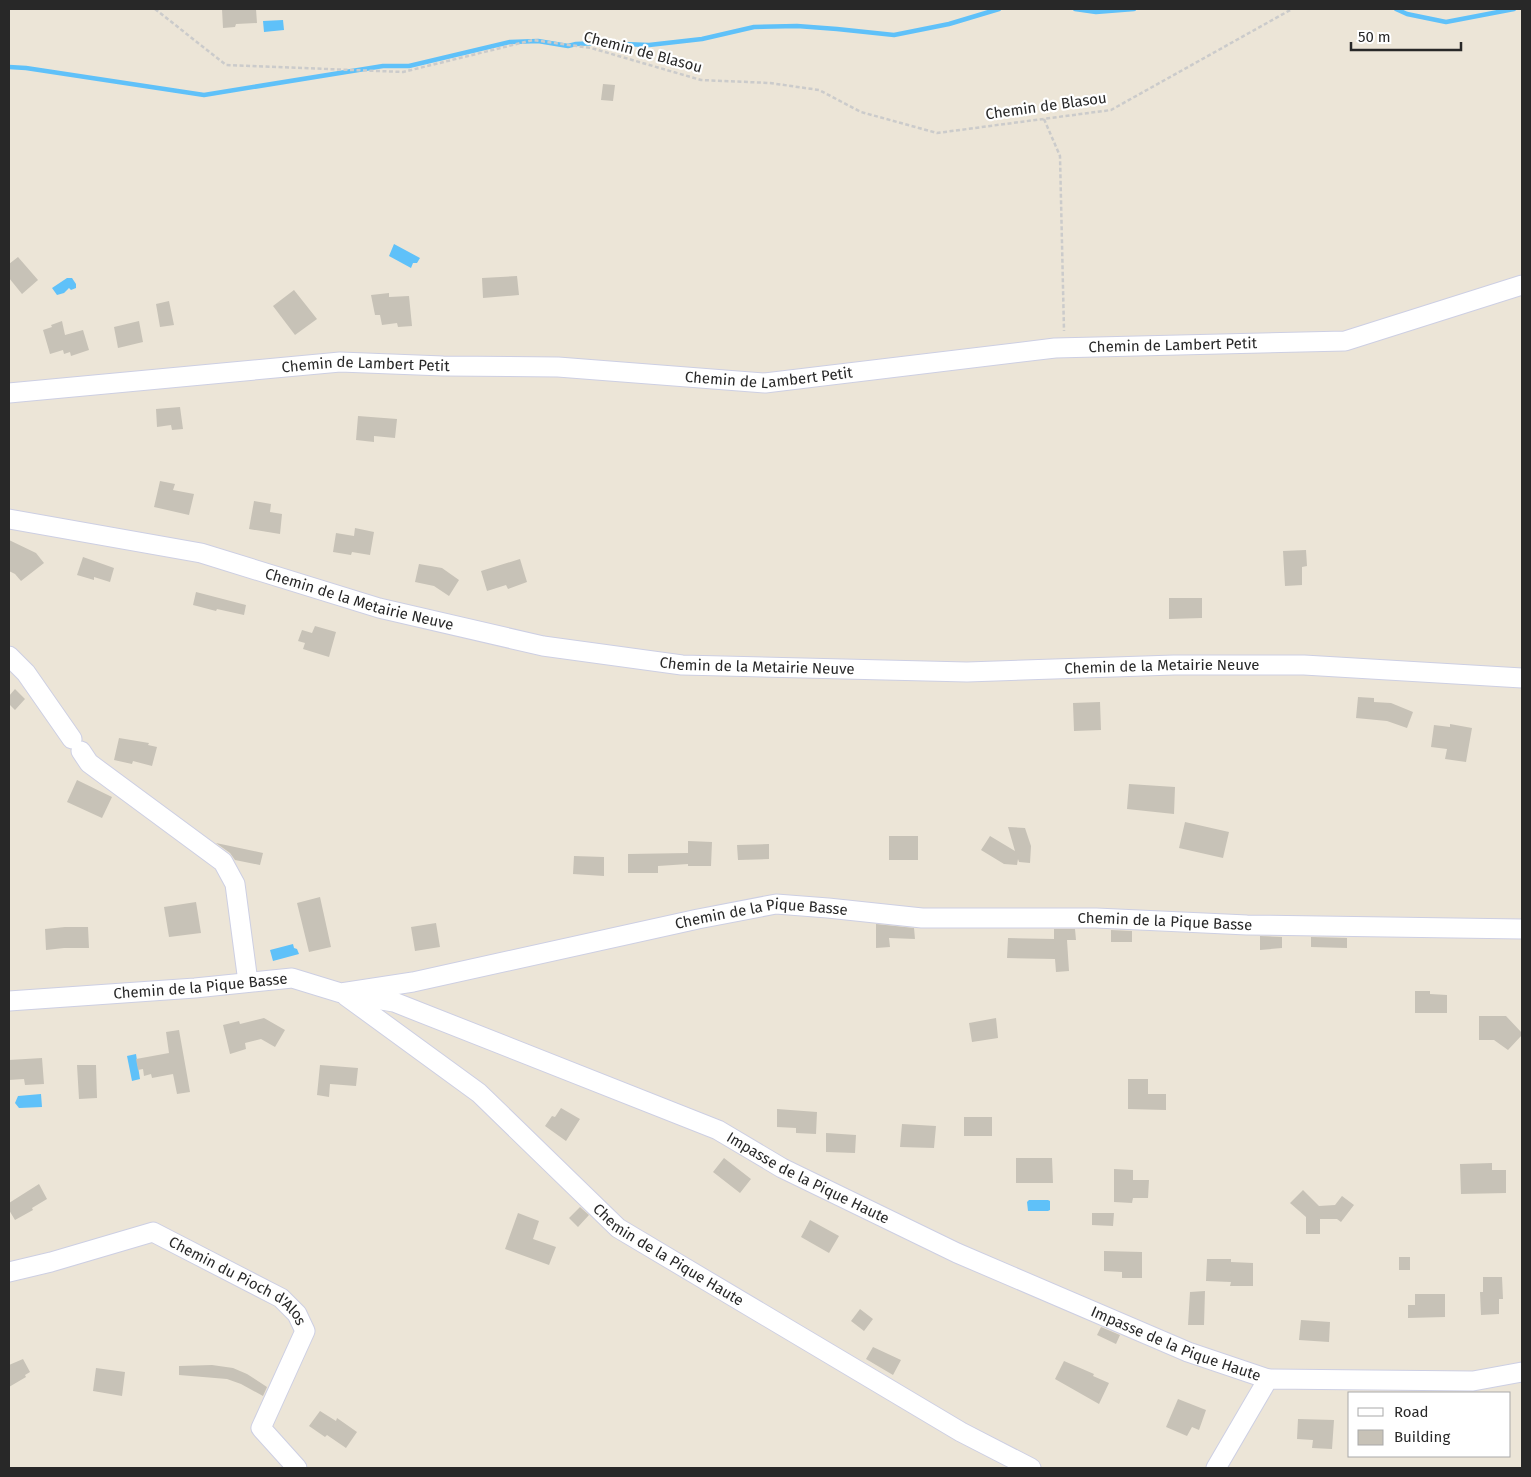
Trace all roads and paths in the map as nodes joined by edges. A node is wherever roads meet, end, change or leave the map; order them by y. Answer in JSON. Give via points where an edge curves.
{"nodes":[{"id":1,"x":155,"y":9,"type":"edge"},
{"id":2,"x":1292,"y":9,"type":"edge"},
{"id":3,"x":1044,"y":119,"type":"junction"},
{"id":4,"x":1522,"y":285,"type":"edge"},
{"id":5,"x":1065,"y":348,"type":"junction"},
{"id":6,"x":9,"y":393,"type":"edge"},
{"id":7,"x":9,"y":519,"type":"edge"},
{"id":8,"x":9,"y":656,"type":"edge"},
{"id":9,"x":1522,"y":678,"type":"edge"},
{"id":10,"x":1522,"y":928,"type":"edge"},
{"id":11,"x":248,"y":982,"type":"junction"},
{"id":12,"x":341,"y":993,"type":"junction"},
{"id":13,"x":9,"y":1002,"type":"edge"},
{"id":14,"x":9,"y":1272,"type":"edge"},
{"id":15,"x":1522,"y":1372,"type":"edge"},
{"id":16,"x":1268,"y":1379,"type":"junction"},
{"id":17,"x":297,"y":1468,"type":"edge"},
{"id":18,"x":1031,"y":1468,"type":"edge"},
{"id":19,"x":1216,"y":1468,"type":"edge"}],
"edges":[{"from":1,"to":3,"type":"path","name":"Chemin de Blasou","via":[[226,64],[403,72],[532,40],[591,48],[701,80],[770,83],[819,90],[861,112],[937,133]]},
{"from":2,"to":3,"type":"path","name":"Chemin de Blasou","via":[[1111,110]]},
{"from":3,"to":5,"type":"path","via":[[1060,156]]},
{"from":4,"to":5,"type":"street","name":"Chemin de Lambert Petit","via":[[1346,341]]},
{"from":5,"to":6,"type":"street","name":"Chemin de Lambert Petit","via":[[765,383],[558,367],[340,362]]},
{"from":7,"to":9,"type":"street","name":"Chemin de la Metairie Neuve","via":[[201,553],[378,608],[543,646],[682,665],[968,672],[1174,665],[1304,665]]},
{"from":8,"to":11,"type":"street","via":[[26,673],[89,763],[223,862],[235,884]]},
{"from":10,"to":12,"type":"street","name":"Chemin de la Pique Basse","via":[[1266,926],[1096,918],[922,918],[776,904],[413,982]]},
{"from":11,"to":12,"type":"street","name":"Chemin de la Pique Basse","via":[[292,978]]},
{"from":11,"to":13,"type":"street","name":"Chemin de la Pique Basse"},
{"from":12,"to":16,"type":"street","name":"Impasse de la Pique Haute","via":[[394,1002],[718,1130],[782,1168],[957,1253],[1188,1352]]},
{"from":12,"to":18,"type":"street","name":"Chemin de la Pique Haute","via":[[479,1093],[618,1228],[962,1432]]},
{"from":14,"to":17,"type":"street","name":"Chemin du Pioch d'Alos","via":[[153,1232],[281,1298],[297,1314],[304,1331],[261,1428]]},
{"from":15,"to":16,"type":"street","via":[[1473,1381]]},
{"from":16,"to":19,"type":"street"}]}
